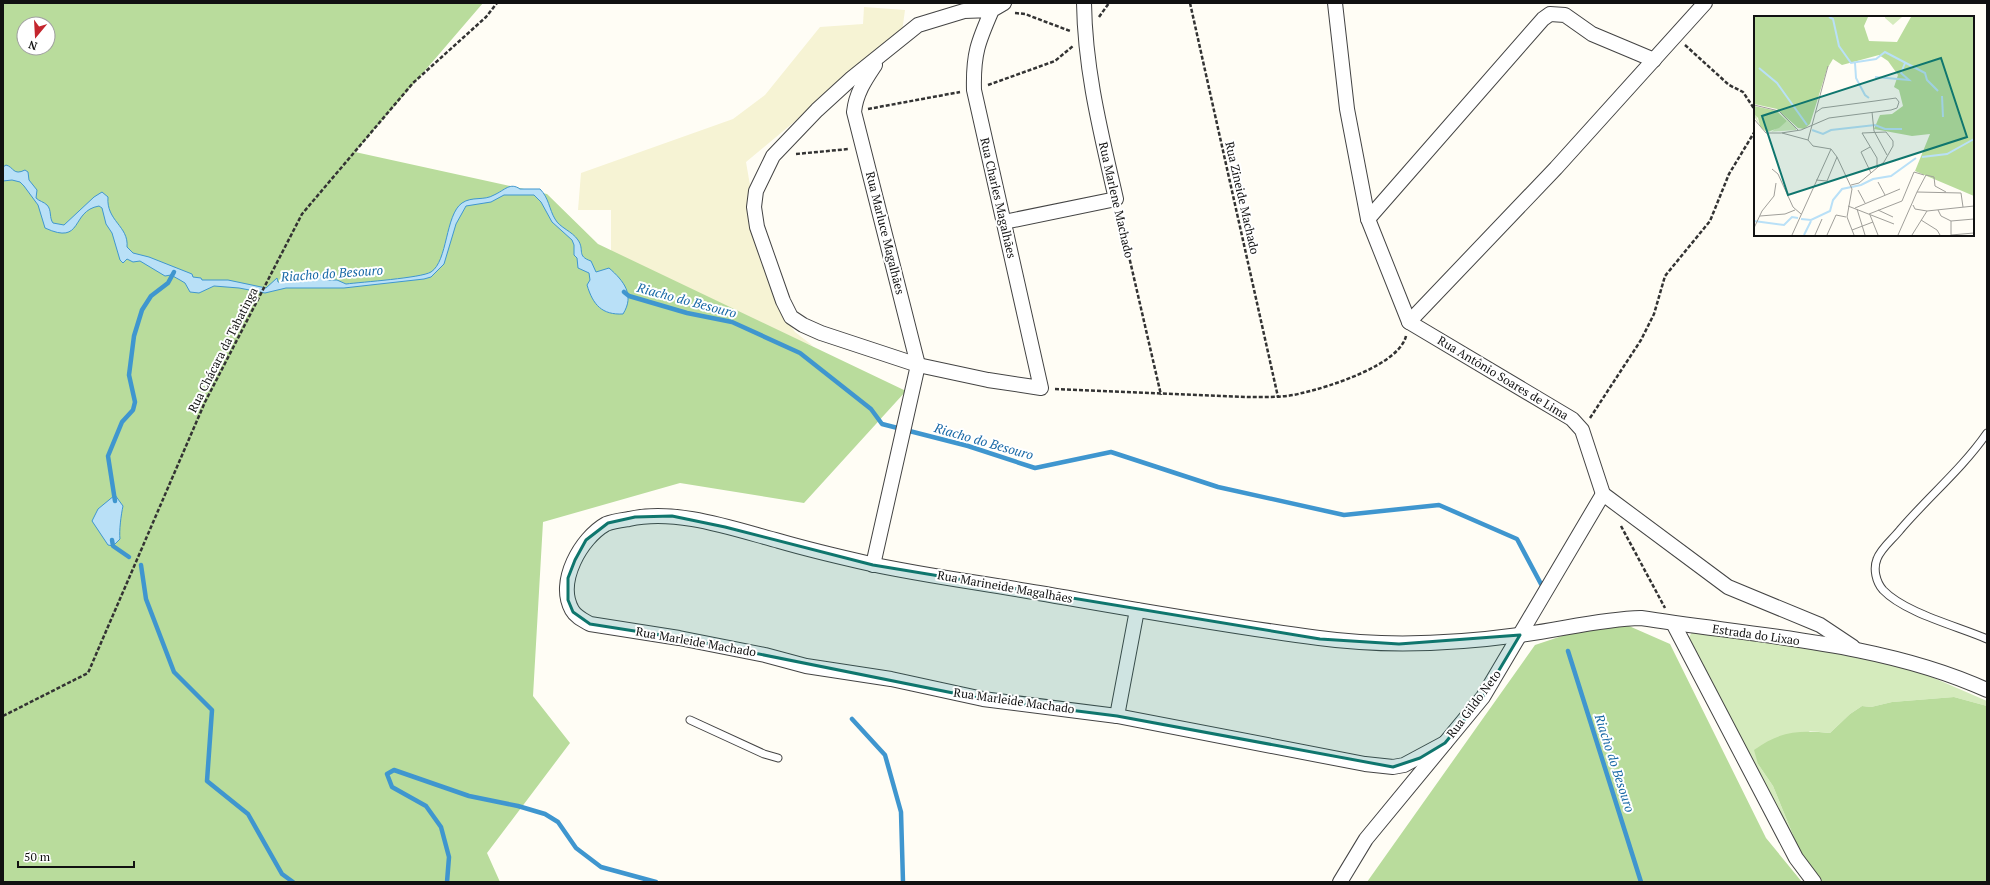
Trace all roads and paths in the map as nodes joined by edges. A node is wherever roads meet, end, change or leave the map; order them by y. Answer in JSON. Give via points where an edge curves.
{"nodes":[{"id":1,"x":497,"y":3,"type":"edge"},
{"id":2,"x":1084,"y":3,"type":"edge"},
{"id":3,"x":1109,"y":3,"type":"edge"},
{"id":4,"x":1190,"y":3,"type":"edge"},
{"id":5,"x":1335,"y":3,"type":"edge"},
{"id":6,"x":1705,"y":3,"type":"edge"},
{"id":7,"x":998,"y":6,"type":"edge"},
{"id":8,"x":1084,"y":36,"type":"junction"},
{"id":9,"x":1676,"y":36,"type":"junction"},
{"id":10,"x":883,"y":53,"type":"junction"},
{"id":11,"x":1654,"y":60,"type":"junction"},
{"id":12,"x":974,"y":90,"type":"junction"},
{"id":13,"x":1754,"y":108,"type":"edge"},
{"id":14,"x":854,"y":112,"type":"junction"},
{"id":15,"x":1754,"y":133,"type":"edge"},
{"id":16,"x":863,"y":147,"type":"junction"},
{"id":17,"x":773,"y":156,"type":"junction"},
{"id":18,"x":1116,"y":199,"type":"junction"},
{"id":19,"x":1368,"y":219,"type":"junction"},
{"id":20,"x":1004,"y":222,"type":"junction"},
{"id":21,"x":1409,"y":322,"type":"junction"},
{"id":22,"x":918,"y":365,"type":"junction"},
{"id":23,"x":1041,"y":388,"type":"junction"},
{"id":24,"x":1161,"y":395,"type":"junction"},
{"id":25,"x":1278,"y":397,"type":"junction"},
{"id":26,"x":1582,"y":430,"type":"junction"},
{"id":27,"x":1987,"y":433,"type":"edge"},
{"id":28,"x":1603,"y":494,"type":"junction"},
{"id":29,"x":1618,"y":521,"type":"dead end"},
{"id":30,"x":873,"y":565,"type":"junction"},
{"id":31,"x":1137,"y":610,"type":"junction"},
{"id":32,"x":580,"y":619,"type":"joint"},
{"id":33,"x":1673,"y":623,"type":"junction"},
{"id":34,"x":1520,"y":635,"type":"junction"},
{"id":35,"x":1987,"y":639,"type":"edge"},
{"id":36,"x":1857,"y":650,"type":"junction"},
{"id":37,"x":1987,"y":690,"type":"edge"},
{"id":38,"x":3,"y":716,"type":"edge"},
{"id":39,"x":1117,"y":716,"type":"junction"},
{"id":40,"x":690,"y":720,"type":"dead end"},
{"id":41,"x":1445,"y":743,"type":"junction"},
{"id":42,"x":778,"y":758,"type":"dead end"},
{"id":43,"x":1340,"y":882,"type":"edge"},
{"id":44,"x":1814,"y":882,"type":"edge"}],
"edges":[{"from":1,"to":38,"type":"path","name":"Rua Chácara da Tabatinga","via":[[486,17],[413,83],[302,214],[206,402],[88,673]]},
{"from":2,"to":8,"type":"street","name":"Rua Marlene Machado"},
{"from":3,"to":8,"type":"path"},
{"from":4,"to":25,"type":"path","name":"Rua Zineide Machado"},
{"from":5,"to":19,"type":"street","via":[[1347,109]]},
{"from":6,"to":9,"type":"street"},
{"from":7,"to":8,"type":"path"},
{"from":7,"to":10,"type":"street","via":[[964,11],[918,25]]},
{"from":7,"to":12,"type":"street","name":"Rua Charles Magalhães","via":[[976,49]]},
{"from":8,"to":12,"type":"path","via":[[1055,61]]},
{"from":8,"to":18,"type":"street","name":"Rua Marlene Machado","via":[[1093,96]]},
{"from":9,"to":11,"type":"street"},
{"from":9,"to":13,"type":"path","via":[[1729,85],[1743,92]]},
{"from":10,"to":14,"type":"street","name":"Rua Marluce Magalhães","via":[[862,84]]},
{"from":10,"to":17,"type":"street","via":[[817,110]]},
{"from":11,"to":19,"type":"street","via":[[1592,34],[1565,15],[1550,14]]},
{"from":11,"to":21,"type":"street","via":[[1556,168]]},
{"from":12,"to":14,"type":"path"},
{"from":12,"to":20,"type":"street","name":"Rua Charles Magalhães"},
{"from":14,"to":16,"type":"street","name":"Rua Marluce Magalhães"},
{"from":15,"to":26,"type":"path","via":[[1729,174],[1710,221],[1665,276],[1654,314],[1641,340]]},
{"from":16,"to":17,"type":"path"},
{"from":16,"to":22,"type":"street","name":"Rua Marluce Magalhães"},
{"from":17,"to":22,"type":"street","via":[[756,191],[754,207],[757,227],[791,317],[821,334]]},
{"from":18,"to":20,"type":"street"},
{"from":18,"to":24,"type":"path","name":"Rua Marlene Machado"},
{"from":19,"to":21,"type":"street"},
{"from":20,"to":23,"type":"street","name":"Rua Charles Magalhães"},
{"from":21,"to":25,"type":"path","via":[[1404,343],[1379,365],[1302,393]]},
{"from":21,"to":26,"type":"street","name":"Rua Antônio Soares de Lima","via":[[1572,419]]},
{"from":22,"to":23,"type":"street"},
{"from":22,"to":30,"type":"street","name":"Rua Marluce Magalhães"},
{"from":23,"to":24,"type":"path"},
{"from":24,"to":25,"type":"path"},
{"from":26,"to":28,"type":"street","name":"Rua Antônio Soares de Lima"},
{"from":27,"to":35,"type":"lane","via":[[1974,451],[1886,546],[1878,558],[1875,570],[1878,583],[1898,602]]},
{"from":28,"to":34,"type":"street","name":"Rua Gildo Neto"},
{"from":28,"to":36,"type":"street","via":[[1728,587],[1820,625]]},
{"from":29,"to":33,"type":"path"},
{"from":30,"to":31,"type":"street","name":"Rua Marineide Magalhães"},
{"from":30,"to":32,"type":"street","name":"Rua Marineide Magalhães","via":[[725,526],[672,516],[635,517],[608,523],[586,540],[575,560],[568,578],[568,600],[573,612]]},
{"from":31,"to":34,"type":"street","name":"Rua Marineide Magalhães","via":[[1320,639],[1358,642],[1399,644]]},
{"from":31,"to":39,"type":"street"},
{"from":32,"to":39,"type":"street","name":"Rua Marleide Machado","via":[[590,624],[679,638],[806,666],[890,679],[983,699]]},
{"from":33,"to":34,"type":"street","name":"Estrada do Lixao","via":[[1641,618],[1613,619]]},
{"from":33,"to":36,"type":"street","name":"Estrada do Lixao"},
{"from":33,"to":44,"type":"street","via":[[1796,858]]},
{"from":34,"to":41,"type":"street","name":"Rua Gildo Neto","via":[[1483,697]]},
{"from":36,"to":37,"type":"street","name":"Estrada do Lixao","via":[[1958,677]]},
{"from":39,"to":41,"type":"street","name":"Rua Marleide Machado","via":[[1392,767],[1420,758]]},
{"from":40,"to":42,"type":"lane"},
{"from":41,"to":43,"type":"street","name":"Rua Gildo Neto","via":[[1366,839]]}]}
